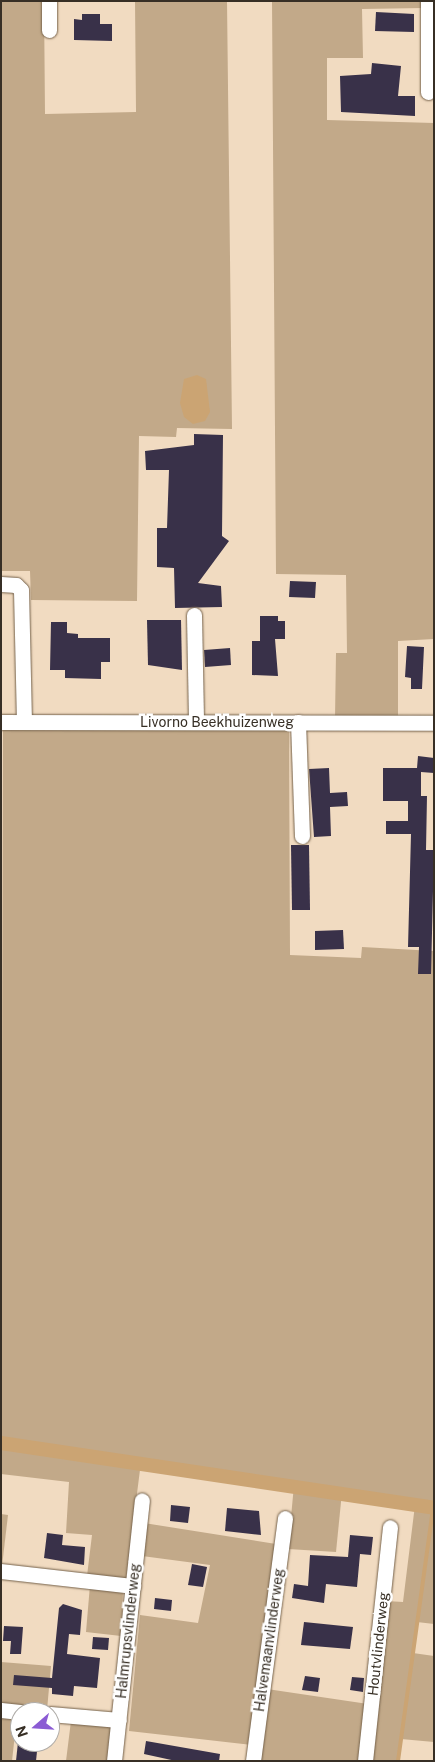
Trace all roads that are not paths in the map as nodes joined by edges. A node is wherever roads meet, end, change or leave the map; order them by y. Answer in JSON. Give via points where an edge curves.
{"nodes":[{"id":1,"x":49,"y":1,"type":"edge"},
{"id":2,"x":428,"y":1,"type":"edge"},
{"id":3,"x":49,"y":30,"type":"dead end"},
{"id":4,"x":428,"y":92,"type":"dead end"},
{"id":5,"x":1,"y":584,"type":"edge"},
{"id":6,"x":194,"y":615,"type":"dead end"},
{"id":7,"x":1,"y":722,"type":"edge"},
{"id":8,"x":24,"y":722,"type":"junction"},
{"id":9,"x":196,"y":722,"type":"junction"},
{"id":10,"x":298,"y":722,"type":"junction"},
{"id":11,"x":434,"y":723,"type":"edge"},
{"id":12,"x":302,"y":836,"type":"dead end"},
{"id":13,"x":142,"y":1501,"type":"dead end"},
{"id":14,"x":285,"y":1518,"type":"dead end"},
{"id":15,"x":390,"y":1527,"type":"dead end"},
{"id":16,"x":1,"y":1571,"type":"edge"},
{"id":17,"x":133,"y":1586,"type":"junction"},
{"id":18,"x":60,"y":1715,"type":"edge"},
{"id":19,"x":119,"y":1720,"type":"junction"},
{"id":20,"x":114,"y":1761,"type":"edge"},
{"id":21,"x":253,"y":1761,"type":"edge"},
{"id":22,"x":365,"y":1761,"type":"edge"}],
"edges":[{"from":1,"to":3,"type":"street"},
{"from":2,"to":4,"type":"street"},
{"from":5,"to":8,"type":"street","via":[[16,584],[21,590]]},
{"from":6,"to":9,"type":"street"},
{"from":7,"to":8,"type":"street","name":"Livorno Beekhuizenweg"},
{"from":8,"to":9,"type":"street","name":"Livorno Beekhuizenweg"},
{"from":9,"to":10,"type":"street","name":"Livorno Beekhuizenweg"},
{"from":10,"to":11,"type":"street","name":"Livorno Beekhuizenweg"},
{"from":10,"to":12,"type":"street"},
{"from":13,"to":17,"type":"street","name":"Halmrupsvlinderweg"},
{"from":14,"to":21,"type":"street","name":"Halvemaanvlinderweg"},
{"from":15,"to":22,"type":"street","name":"Houtvlinderweg"},
{"from":16,"to":17,"type":"street"},
{"from":17,"to":19,"type":"street","name":"Halmrupsvlinderweg"},
{"from":18,"to":19,"type":"street"},
{"from":19,"to":20,"type":"street","name":"Halmrupsvlinderweg"}]}
